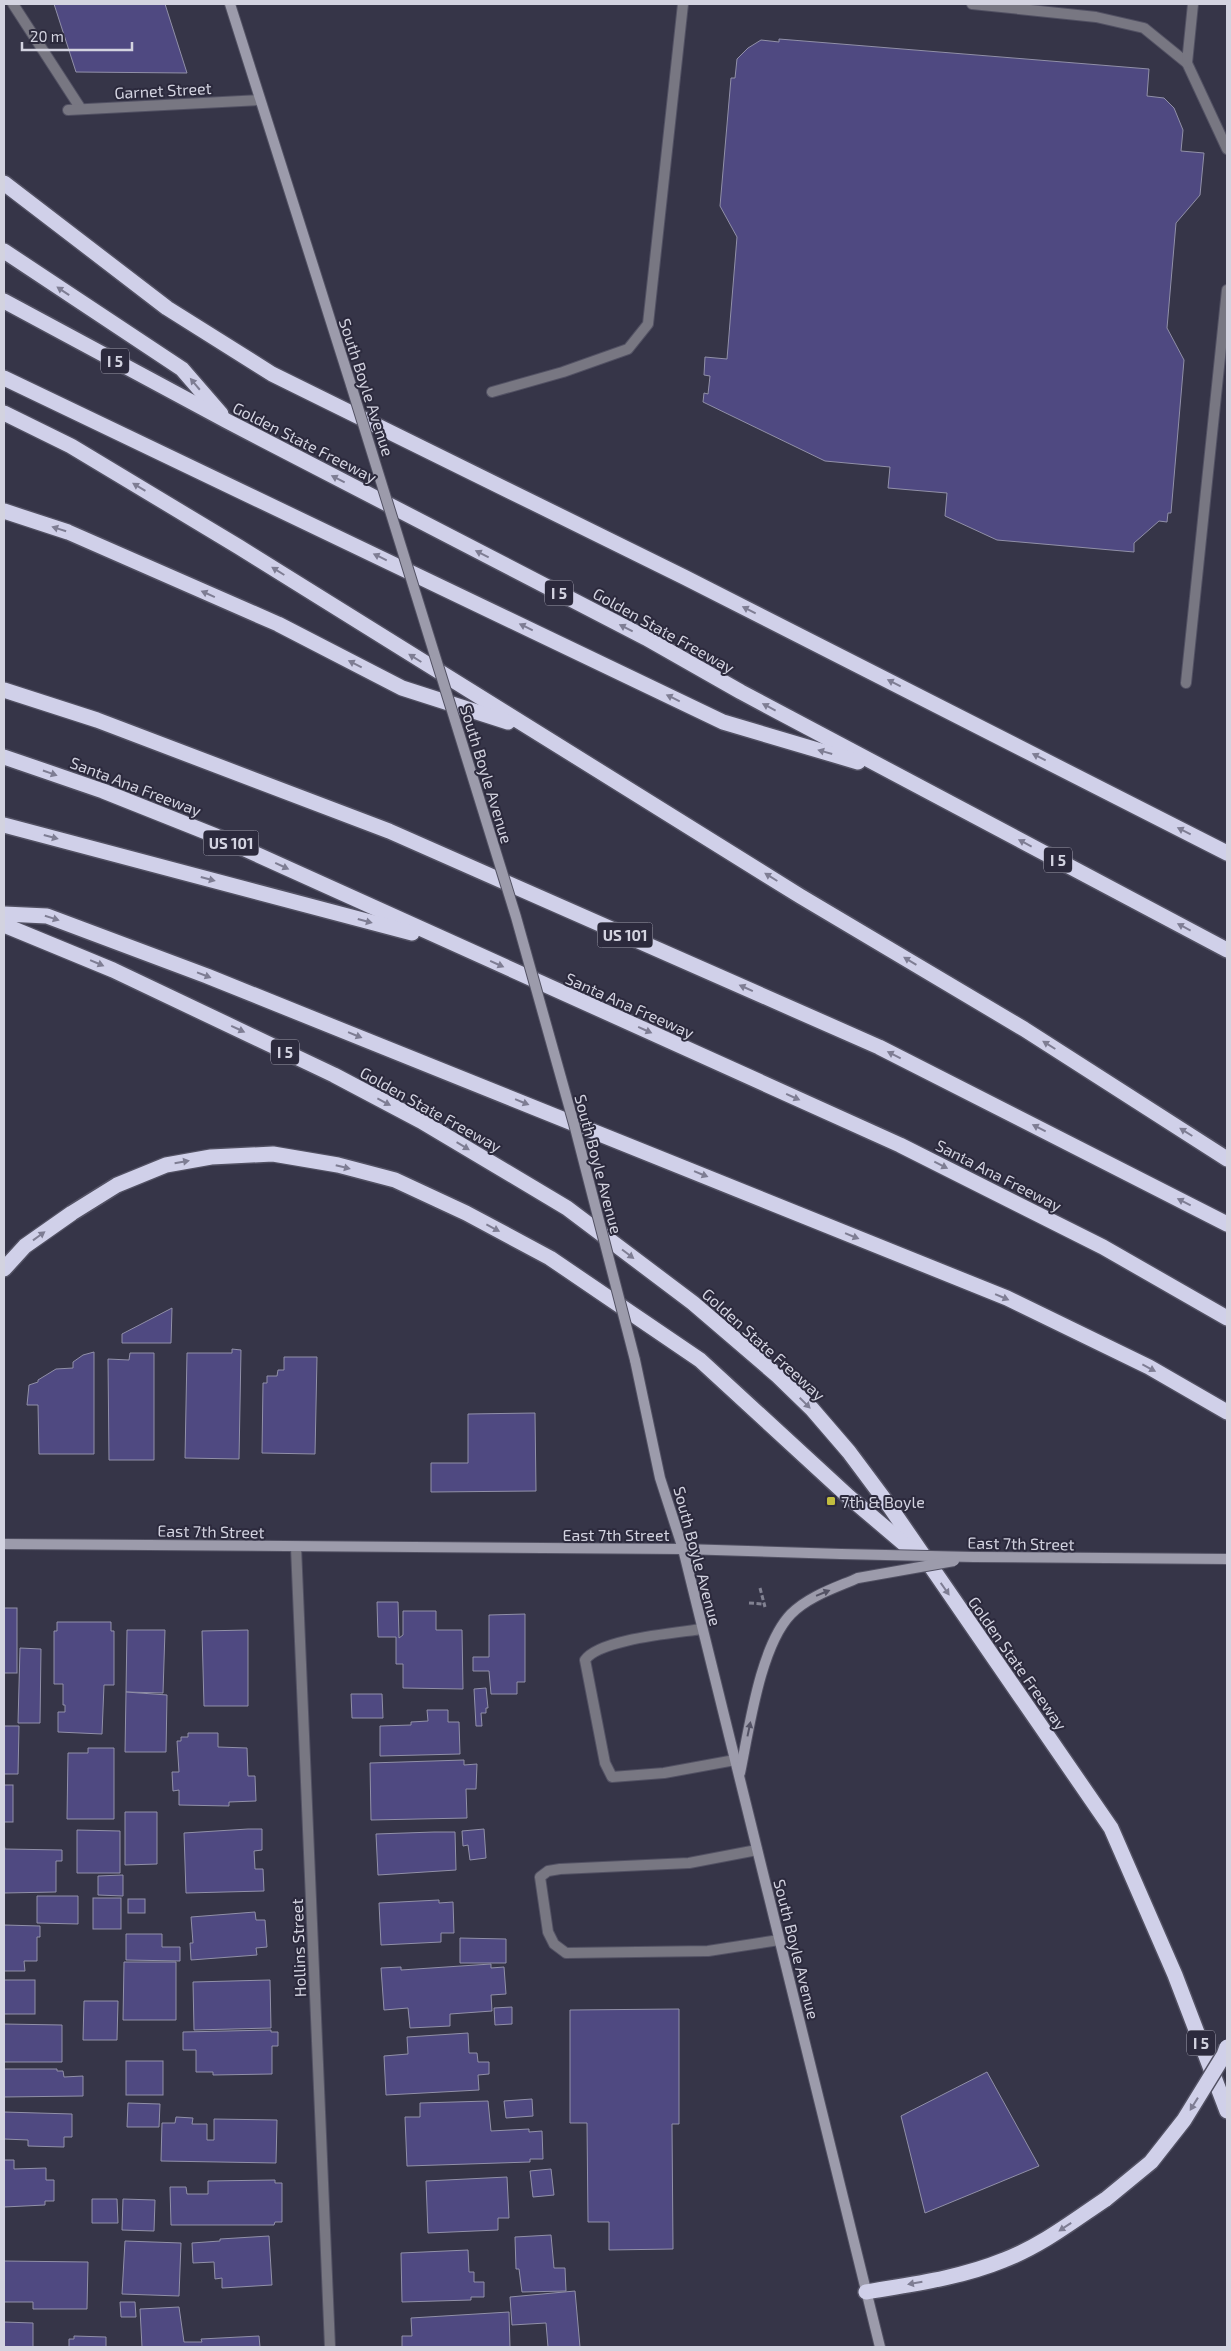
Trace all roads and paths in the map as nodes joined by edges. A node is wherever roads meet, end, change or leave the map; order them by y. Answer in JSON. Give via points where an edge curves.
{"nodes":[{"id":1,"x":13,"y":4,"type":"edge"},
{"id":2,"x":230,"y":4,"type":"edge"},
{"id":3,"x":683,"y":4,"type":"edge"},
{"id":4,"x":972,"y":4,"type":"edge"},
{"id":5,"x":1193,"y":4,"type":"edge"},
{"id":6,"x":1187,"y":64,"type":"junction"},
{"id":7,"x":260,"y":100,"type":"junction"},
{"id":8,"x":81,"y":109,"type":"junction"},
{"id":9,"x":68,"y":110,"type":"dead end"},
{"id":10,"x":1227,"y":148,"type":"edge"},
{"id":11,"x":4,"y":183,"type":"edge"},
{"id":12,"x":4,"y":251,"type":"edge"},
{"id":13,"x":1227,"y":290,"type":"edge"},
{"id":14,"x":4,"y":301,"type":"edge"},
{"id":15,"x":4,"y":378,"type":"edge"},
{"id":16,"x":492,"y":392,"type":"dead end"},
{"id":17,"x":4,"y":413,"type":"edge"},
{"id":18,"x":227,"y":421,"type":"junction"},
{"id":19,"x":4,"y":512,"type":"edge"},
{"id":20,"x":1186,"y":683,"type":"dead end"},
{"id":21,"x":4,"y":690,"type":"edge"},
{"id":22,"x":531,"y":729,"type":"junction"},
{"id":23,"x":4,"y":757,"type":"edge"},
{"id":24,"x":889,"y":771,"type":"junction"},
{"id":25,"x":4,"y":825,"type":"edge"},
{"id":26,"x":1227,"y":853,"type":"edge"},
{"id":27,"x":4,"y":914,"type":"edge"},
{"id":28,"x":4,"y":925,"type":"edge"},
{"id":29,"x":452,"y":944,"type":"junction"},
{"id":30,"x":1227,"y":950,"type":"edge"},
{"id":31,"x":1227,"y":1159,"type":"edge"},
{"id":32,"x":1227,"y":1224,"type":"edge"},
{"id":33,"x":4,"y":1269,"type":"edge"},
{"id":34,"x":1227,"y":1318,"type":"edge"},
{"id":35,"x":1227,"y":1412,"type":"edge"},
{"id":36,"x":4,"y":1544,"type":"edge"},
{"id":37,"x":296,"y":1547,"type":"junction"},
{"id":38,"x":683,"y":1549,"type":"junction"},
{"id":39,"x":974,"y":1557,"type":"junction"},
{"id":40,"x":1227,"y":1560,"type":"edge"},
{"id":41,"x":929,"y":1565,"type":"junction"},
{"id":42,"x":760,"y":1588,"type":"dead end"},
{"id":43,"x":749,"y":1603,"type":"dead end"},
{"id":44,"x":763,"y":1604,"type":"junction"},
{"id":45,"x":768,"y":1614,"type":"dead end"},
{"id":46,"x":702,"y":1629,"type":"junction"},
{"id":47,"x":735,"y":1760,"type":"junction"},
{"id":48,"x":739,"y":1777,"type":"junction"},
{"id":49,"x":757,"y":1850,"type":"junction"},
{"id":50,"x":779,"y":1940,"type":"junction"},
{"id":51,"x":1227,"y":2047,"type":"edge"},
{"id":52,"x":1227,"y":2111,"type":"edge"},
{"id":53,"x":866,"y":2292,"type":"junction"},
{"id":54,"x":330,"y":2347,"type":"edge"},
{"id":55,"x":880,"y":2347,"type":"edge"}],
"edges":[{"from":1,"to":8,"type":"street"},
{"from":2,"to":7,"type":"main road","name":"South Boyle Avenue"},
{"from":3,"to":16,"type":"street","via":[[648,324],[628,349]]},
{"from":4,"to":6,"type":"street","via":[[1096,17],[1144,28]]},
{"from":5,"to":6,"type":"street"},
{"from":6,"to":10,"type":"street"},
{"from":7,"to":8,"type":"street","name":"Garnet Street"},
{"from":7,"to":38,"type":"main road","name":"South Boyle Avenue","bridge":true,"via":[[516,918],[635,1360],[660,1478]]},
{"from":8,"to":9,"type":"street","name":"Garnet Street"},
{"from":26,"to":11,"type":"highway","one_way":true,"via":[[684,577],[272,374],[167,308]]},
{"from":18,"to":12,"type":"highway","one_way":true,"via":[[182,369]]},
{"from":13,"to":20,"type":"street"},
{"from":14,"to":18,"type":"highway","name":"Golden State Freeway","number":"I 5"},
{"from":24,"to":15,"type":"highway","one_way":true,"via":[[724,722]]},
{"from":22,"to":17,"type":"highway","one_way":true,"via":[[71,446]]},
{"from":24,"to":18,"type":"highway","name":"Golden State Freeway","number":"I 5","one_way":true,"via":[[637,634]]},
{"from":22,"to":19,"type":"highway","one_way":true,"via":[[402,688],[278,624],[68,532]]},
{"from":32,"to":21,"type":"highway","number":"US 101","one_way":true,"via":[[879,1047],[389,831],[97,720]]},
{"from":31,"to":22,"type":"highway","one_way":true,"via":[[1024,1029],[800,896]]},
{"from":23,"to":29,"type":"highway","name":"Santa Ana Freeway","number":"US 101","one_way":true,"via":[[103,791],[216,836]]},
{"from":30,"to":24,"type":"highway","name":"Golden State Freeway","number":"I 5","one_way":true},
{"from":25,"to":29,"type":"highway","one_way":true},
{"from":27,"to":35,"type":"highway","one_way":true,"via":[[47,916],[206,976],[1007,1298],[1149,1368]]},
{"from":28,"to":41,"type":"highway","name":"Golden State Freeway","number":"I 5","one_way":true,"via":[[113,970],[334,1075],[421,1121],[567,1208],[693,1303],[792,1389],[849,1452]]},
{"from":29,"to":34,"type":"highway","name":"Santa Ana Freeway","number":"US 101","one_way":true,"via":[[900,1145],[1103,1247]]},
{"from":33,"to":41,"type":"highway","one_way":true,"via":[[25,1246],[72,1213],[117,1185],[166,1165],[211,1157],[274,1154],[338,1165],[395,1180],[550,1258],[700,1360],[849,1497]]},
{"from":36,"to":37,"type":"main road","name":"East 7th Street"},
{"from":37,"to":38,"type":"main road","name":"East 7th Street"},
{"from":37,"to":54,"type":"street","name":"Hollins Street"},
{"from":38,"to":39,"type":"main road","name":"East 7th Street","bridge":true},
{"from":38,"to":46,"type":"main road","name":"South Boyle Avenue"},
{"from":39,"to":40,"type":"main road","name":"East 7th Street"},
{"from":48,"to":39,"type":"main road","one_way":true,"bridge":true,"via":[[762,1669],[790,1615],[815,1596],[858,1578]]},
{"from":41,"to":52,"type":"highway","name":"Golden State Freeway","number":"I 5","one_way":true,"via":[[1111,1828],[1174,1975]]},
{"from":42,"to":44,"type":"path"},
{"from":43,"to":44,"type":"path"},
{"from":44,"to":45,"type":"path"},
{"from":46,"to":47,"type":"main road","name":"South Boyle Avenue"},
{"from":46,"to":47,"type":"street","via":[[634,1640],[590,1652],[585,1660],[605,1763],[612,1777],[664,1773]]},
{"from":47,"to":48,"type":"main road","name":"South Boyle Avenue"},
{"from":48,"to":49,"type":"main road","name":"South Boyle Avenue"},
{"from":49,"to":50,"type":"main road","name":"South Boyle Avenue"},
{"from":49,"to":50,"type":"street","via":[[690,1862],[548,1871],[540,1877],[548,1932],[554,1944],[566,1953],[708,1951]]},
{"from":50,"to":53,"type":"main road","name":"South Boyle Avenue"},
{"from":51,"to":53,"type":"highway","one_way":true,"bridge":true,"via":[[1184,2120],[1151,2162],[1106,2199],[1051,2237],[1004,2260],[953,2277]]},
{"from":53,"to":55,"type":"main road","name":"South Boyle Avenue"}]}
